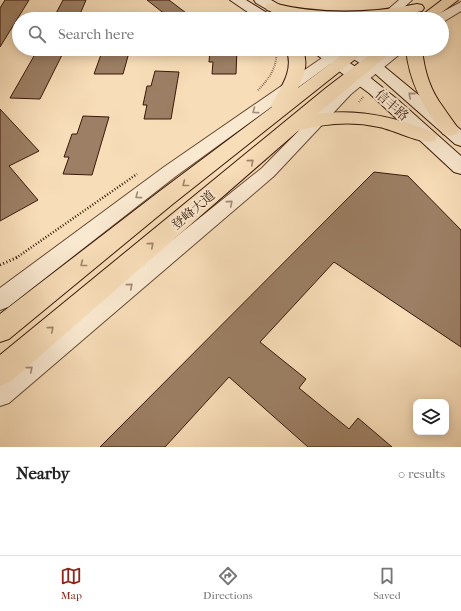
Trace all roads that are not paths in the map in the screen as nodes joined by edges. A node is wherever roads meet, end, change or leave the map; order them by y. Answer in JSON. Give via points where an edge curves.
{"nodes":[{"id":1,"x":237,"y":0,"type":"edge"},
{"id":2,"x":450,"y":0,"type":"edge"},
{"id":3,"x":461,"y":6,"type":"edge"},
{"id":4,"x":419,"y":7,"type":"edge"},
{"id":5,"x":267,"y":8,"type":"edge"},
{"id":6,"x":277,"y":12,"type":"edge"},
{"id":7,"x":293,"y":12,"type":"edge"},
{"id":8,"x":405,"y":12,"type":"edge"},
{"id":9,"x":449,"y":13,"type":"edge"},
{"id":10,"x":296,"y":56,"type":"edge"},
{"id":11,"x":362,"y":56,"type":"edge"},
{"id":12,"x":366,"y":56,"type":"edge"},
{"id":13,"x":415,"y":56,"type":"edge"},
{"id":14,"x":351,"y":59,"type":"edge"},
{"id":15,"x":292,"y":84,"type":"junction"},
{"id":16,"x":276,"y":113,"type":"junction"},
{"id":17,"x":318,"y":120,"type":"junction"},
{"id":18,"x":292,"y":127,"type":"junction"},
{"id":19,"x":456,"y":135,"type":"edge"},
{"id":20,"x":428,"y":137,"type":"junction"},
{"id":21,"x":461,"y":167,"type":"edge"},
{"id":22,"x":29,"y":278,"type":"junction"},
{"id":23,"x":0,"y":286,"type":"edge"},
{"id":24,"x":0,"y":300,"type":"edge"},
{"id":25,"x":0,"y":330,"type":"edge"},
{"id":26,"x":0,"y":372,"type":"edge"},
{"id":27,"x":0,"y":394,"type":"edge"}],
"edges":[{"from":1,"to":5,"type":"main road"},
{"from":2,"to":4,"type":"main road"},
{"from":3,"to":9,"type":"street"},
{"from":4,"to":8,"type":"main road"},
{"from":5,"to":6,"type":"main road"},
{"from":5,"to":7,"type":"main road"},
{"from":10,"to":15,"type":"main road"},
{"from":11,"to":14,"type":"main road","name":"登峰大道"},
{"from":12,"to":14,"type":"street"},
{"from":13,"to":19,"type":"main road","via":[[424,91]]},
{"from":14,"to":15,"type":"street"},
{"from":14,"to":16,"type":"main road","name":"登峰大道"},
{"from":14,"to":17,"type":"street","via":[[346,90]]},
{"from":14,"to":18,"type":"main road","name":"登峰大道"},
{"from":19,"to":14,"type":"main road","name":"信丰路","one_way":true},
{"from":14,"to":20,"type":"main road","name":"信丰路"},
{"from":15,"to":16,"type":"main road"},
{"from":15,"to":22,"type":"street","one_way":true,"via":[[172,170]]},
{"from":16,"to":25,"type":"main road","name":"登峰大道","one_way":true},
{"from":17,"to":18,"type":"main road"},
{"from":17,"to":20,"type":"main road","via":[[344,117],[372,119],[401,126]]},
{"from":27,"to":17,"type":"street","one_way":true,"via":[[268,172]]},
{"from":26,"to":18,"type":"main road","name":"登峰大道","one_way":true},
{"from":20,"to":21,"type":"main road","name":"信丰路"},
{"from":22,"to":23,"type":"street"},
{"from":22,"to":24,"type":"street"}]}
